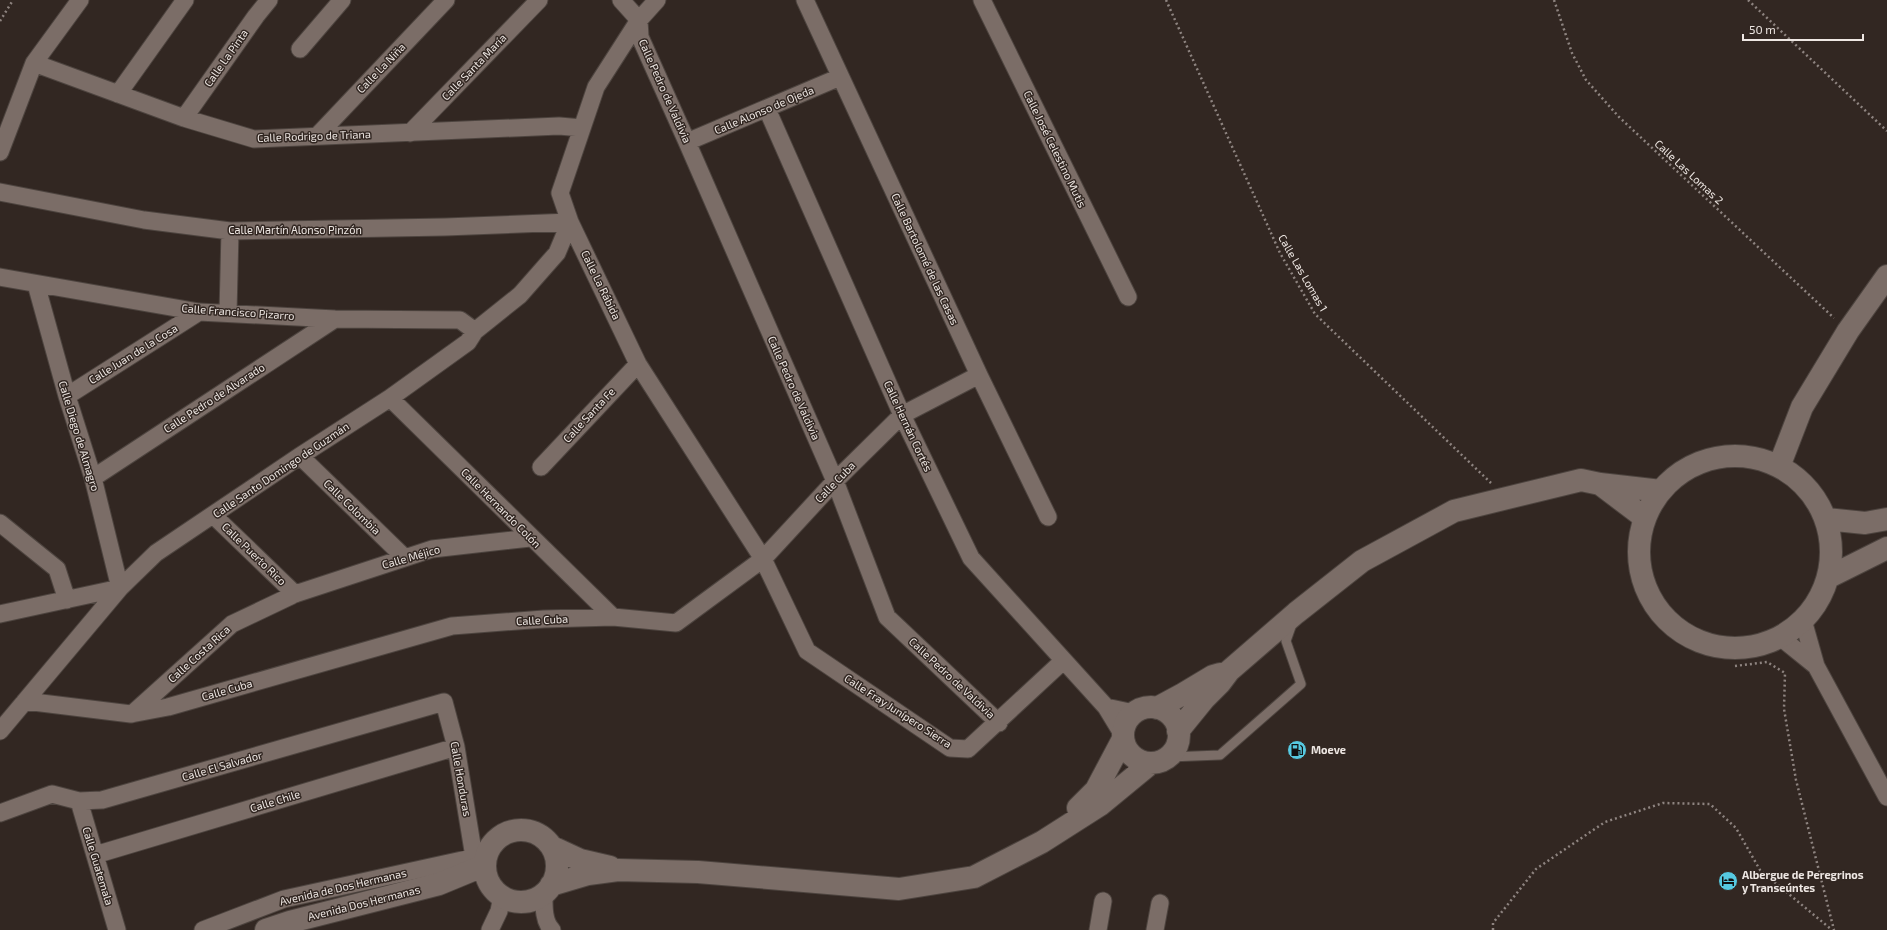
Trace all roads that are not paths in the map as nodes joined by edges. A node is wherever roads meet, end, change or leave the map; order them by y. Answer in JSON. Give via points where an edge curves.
{"nodes":[{"id":1,"x":80,"y":0,"type":"edge"},
{"id":2,"x":185,"y":0,"type":"edge"},
{"id":3,"x":270,"y":0,"type":"edge"},
{"id":4,"x":342,"y":0,"type":"edge"},
{"id":5,"x":446,"y":0,"type":"edge"},
{"id":6,"x":538,"y":0,"type":"edge"},
{"id":7,"x":621,"y":0,"type":"edge"},
{"id":8,"x":657,"y":0,"type":"edge"},
{"id":9,"x":805,"y":0,"type":"edge"},
{"id":10,"x":982,"y":0,"type":"edge"},
{"id":11,"x":639,"y":20,"type":"junction"},
{"id":12,"x":300,"y":49,"type":"dead end"},
{"id":13,"x":34,"y":63,"type":"junction"},
{"id":14,"x":840,"y":77,"type":"junction"},
{"id":15,"x":118,"y":94,"type":"junction"},
{"id":16,"x":767,"y":109,"type":"junction"},
{"id":17,"x":184,"y":118,"type":"junction"},
{"id":18,"x":582,"y":128,"type":"junction"},
{"id":19,"x":410,"y":133,"type":"junction"},
{"id":20,"x":317,"y":136,"type":"junction"},
{"id":21,"x":687,"y":142,"type":"junction"},
{"id":22,"x":0,"y":152,"type":"edge"},
{"id":23,"x":0,"y":192,"type":"edge"},
{"id":24,"x":570,"y":222,"type":"junction"},
{"id":25,"x":230,"y":231,"type":"junction"},
{"id":26,"x":1887,"y":276,"type":"edge"},
{"id":27,"x":0,"y":277,"type":"edge"},
{"id":28,"x":36,"y":284,"type":"junction"},
{"id":29,"x":1128,"y":297,"type":"dead end"},
{"id":30,"x":199,"y":312,"type":"junction"},
{"id":31,"x":228,"y":313,"type":"junction"},
{"id":32,"x":335,"y":319,"type":"junction"},
{"id":33,"x":475,"y":331,"type":"junction"},
{"id":34,"x":638,"y":364,"type":"junction"},
{"id":35,"x":979,"y":374,"type":"junction"},
{"id":36,"x":67,"y":396,"type":"junction"},
{"id":37,"x":390,"y":398,"type":"junction"},
{"id":38,"x":902,"y":415,"type":"junction"},
{"id":39,"x":300,"y":456,"type":"junction"},
{"id":40,"x":1780,"y":464,"type":"junction"},
{"id":41,"x":541,"y":467,"type":"dead end"},
{"id":42,"x":92,"y":478,"type":"junction"},
{"id":43,"x":835,"y":481,"type":"junction"},
{"id":44,"x":1600,"y":484,"type":"junction"},
{"id":45,"x":1661,"y":490,"type":"junction"},
{"id":46,"x":213,"y":515,"type":"junction"},
{"id":47,"x":1048,"y":517,"type":"dead end"},
{"id":48,"x":1645,"y":518,"type":"junction"},
{"id":49,"x":1826,"y":519,"type":"junction"},
{"id":50,"x":1887,"y":519,"type":"edge"},
{"id":51,"x":0,"y":523,"type":"edge"},
{"id":52,"x":530,"y":538,"type":"junction"},
{"id":53,"x":1887,"y":548,"type":"edge"},
{"id":54,"x":404,"y":557,"type":"junction"},
{"id":55,"x":763,"y":559,"type":"junction"},
{"id":56,"x":1829,"y":577,"type":"junction"},
{"id":57,"x":120,"y":588,"type":"junction"},
{"id":58,"x":295,"y":594,"type":"junction"},
{"id":59,"x":66,"y":600,"type":"junction"},
{"id":60,"x":1296,"y":613,"type":"junction"},
{"id":61,"x":0,"y":614,"type":"edge"},
{"id":62,"x":613,"y":617,"type":"junction"},
{"id":63,"x":1803,"y":620,"type":"junction"},
{"id":64,"x":1779,"y":636,"type":"junction"},
{"id":65,"x":1063,"y":661,"type":"junction"},
{"id":66,"x":1816,"y":666,"type":"junction"},
{"id":67,"x":1228,"y":671,"type":"junction"},
{"id":68,"x":25,"y":702,"type":"junction"},
{"id":69,"x":444,"y":702,"type":"joint"},
{"id":70,"x":1106,"y":708,"type":"junction"},
{"id":71,"x":1156,"y":708,"type":"junction"},
{"id":72,"x":1134,"y":713,"type":"junction"},
{"id":73,"x":132,"y":714,"type":"junction"},
{"id":74,"x":999,"y":723,"type":"junction"},
{"id":75,"x":0,"y":731,"type":"edge"},
{"id":76,"x":1178,"y":731,"type":"junction"},
{"id":77,"x":1123,"y":737,"type":"junction"},
{"id":78,"x":456,"y":747,"type":"junction"},
{"id":79,"x":1160,"y":760,"type":"junction"},
{"id":80,"x":1887,"y":797,"type":"edge"},
{"id":81,"x":79,"y":801,"type":"junction"},
{"id":82,"x":0,"y":813,"type":"edge"},
{"id":83,"x":1042,"y":842,"type":"junction"},
{"id":84,"x":552,"y":847,"type":"junction"},
{"id":85,"x":95,"y":855,"type":"junction"},
{"id":86,"x":482,"y":859,"type":"junction"},
{"id":87,"x":618,"y":870,"type":"junction"},
{"id":88,"x":439,"y":884,"type":"junction"},
{"id":89,"x":548,"y":889,"type":"junction"},
{"id":90,"x":497,"y":891,"type":"junction"},
{"id":91,"x":1103,"y":901,"type":"dead end"},
{"id":92,"x":1160,"y":903,"type":"dead end"},
{"id":93,"x":117,"y":930,"type":"edge"},
{"id":94,"x":203,"y":930,"type":"edge"},
{"id":95,"x":266,"y":930,"type":"edge"},
{"id":96,"x":490,"y":930,"type":"edge"},
{"id":97,"x":552,"y":930,"type":"edge"},
{"id":98,"x":1098,"y":930,"type":"edge"},
{"id":99,"x":1154,"y":930,"type":"edge"}],
"edges":[{"from":1,"to":13,"type":"street"},
{"from":2,"to":15,"type":"street"},
{"from":3,"to":17,"type":"street","name":"Calle La Pinta"},
{"from":4,"to":12,"type":"street"},
{"from":5,"to":20,"type":"street","name":"Calle La Niña"},
{"from":6,"to":19,"type":"street","name":"Calle Santa María"},
{"from":7,"to":11,"type":"street"},
{"from":8,"to":11,"type":"street","name":"Calle La Rábida"},
{"from":9,"to":14,"type":"street","name":"Calle Bartolomé de las Casas"},
{"from":10,"to":29,"type":"street","name":"Calle José Celestino Mutis"},
{"from":11,"to":18,"type":"street","name":"Calle La Rábida","via":[[596,87]]},
{"from":11,"to":21,"type":"street","name":"Calle Pedro de Valdivia","via":[[640,37]]},
{"from":13,"to":15,"type":"street","name":"Calle Rodrigo de Triana"},
{"from":13,"to":22,"type":"street"},
{"from":14,"to":16,"type":"street","name":"Calle Alonso de Ojeda"},
{"from":14,"to":35,"type":"street","name":"Calle Bartolomé de las Casas"},
{"from":15,"to":17,"type":"street","name":"Calle Rodrigo de Triana"},
{"from":16,"to":21,"type":"street","name":"Calle Alonso de Ojeda"},
{"from":16,"to":38,"type":"street","name":"Calle Hernán Cortés"},
{"from":17,"to":20,"type":"street","name":"Calle Rodrigo de Triana","via":[[254,139]]},
{"from":18,"to":19,"type":"street","name":"Calle Rodrigo de Triana","via":[[559,126]]},
{"from":18,"to":24,"type":"street","name":"Calle La Rábida","via":[[560,194]]},
{"from":19,"to":20,"type":"street","name":"Calle Rodrigo de Triana"},
{"from":21,"to":43,"type":"street","name":"Calle Pedro de Valdivia"},
{"from":23,"to":25,"type":"street","name":"Calle Martín Alonso Pinzón","via":[[144,220]]},
{"from":24,"to":25,"type":"street","name":"Calle Martín Alonso Pinzón"},
{"from":24,"to":33,"type":"street","name":"Calle Santo Domingo de Guzmán","via":[[557,253],[520,295]]},
{"from":24,"to":34,"type":"street","name":"Calle La Rábida"},
{"from":25,"to":31,"type":"street"},
{"from":26,"to":40,"type":"main road","via":[[1848,331],[1802,407]]},
{"from":27,"to":28,"type":"street","name":"Calle Francisco Pizarro"},
{"from":28,"to":30,"type":"street","name":"Calle Francisco Pizarro"},
{"from":28,"to":36,"type":"street","name":"Calle Diego de Almagro"},
{"from":30,"to":31,"type":"street","name":"Calle Francisco Pizarro"},
{"from":30,"to":36,"type":"street","name":"Calle Juan de la Cosa"},
{"from":31,"to":32,"type":"street","name":"Calle Francisco Pizarro"},
{"from":32,"to":33,"type":"street","name":"Calle Francisco Pizarro","via":[[460,320]]},
{"from":32,"to":42,"type":"street","name":"Calle Pedro de Alvarado"},
{"from":33,"to":37,"type":"street","name":"Calle Santo Domingo de Guzmán","via":[[468,342]]},
{"from":34,"to":41,"type":"street","name":"Calle Santa Fe"},
{"from":34,"to":55,"type":"street","name":"Calle La Rábida"},
{"from":35,"to":38,"type":"street","name":"Calle Cuba"},
{"from":35,"to":47,"type":"street","name":"Calle Bartolomé de las Casas"},
{"from":36,"to":42,"type":"street","name":"Calle Diego de Almagro"},
{"from":37,"to":39,"type":"street","name":"Calle Santo Domingo de Guzmán"},
{"from":37,"to":52,"type":"street","name":"Calle Hernando Colón"},
{"from":38,"to":43,"type":"street","name":"Calle Cuba"},
{"from":38,"to":65,"type":"street","name":"Calle Hernán Cortés","via":[[971,558]]},
{"from":39,"to":46,"type":"street","name":"Calle Santo Domingo de Guzmán"},
{"from":39,"to":54,"type":"street","name":"Calle Colombia"},
{"from":40,"to":45,"type":"main road","via":[[1748,456],[1716,458],[1686,469]]},
{"from":40,"to":49,"type":"main road","via":[[1811,492]]},
{"from":42,"to":57,"type":"street","name":"Calle Diego de Almagro"},
{"from":43,"to":55,"type":"street","name":"Calle Cuba"},
{"from":43,"to":74,"type":"street","name":"Calle Pedro de Valdivia","via":[[887,617]]},
{"from":44,"to":45,"type":"main road"},
{"from":44,"to":48,"type":"main road"},
{"from":44,"to":60,"type":"main road","via":[[1581,480],[1454,511],[1369,557]]},
{"from":45,"to":48,"type":"main road"},
{"from":46,"to":57,"type":"street","name":"Calle Santo Domingo de Guzmán","via":[[156,553]]},
{"from":46,"to":58,"type":"street","name":"Calle Puerto Rico"},
{"from":48,"to":64,"type":"main road","via":[[1639,554],[1645,585],[1660,612],[1683,632],[1711,645],[1742,648],[1772,641]]},
{"from":49,"to":50,"type":"main road","via":[[1865,523]]},
{"from":49,"to":56,"type":"main road","via":[[1832,545]]},
{"from":51,"to":59,"type":"street","via":[[57,569]]},
{"from":52,"to":54,"type":"street","name":"Calle Méjico","via":[[432,549]]},
{"from":52,"to":62,"type":"street","name":"Calle Hernando Colón"},
{"from":53,"to":56,"type":"main road"},
{"from":54,"to":58,"type":"street","name":"Calle Méjico"},
{"from":55,"to":62,"type":"street","name":"Calle Cuba","via":[[676,623]]},
{"from":55,"to":74,"type":"street","name":"Calle Fray Junípero Sierra","via":[[807,651],[950,748],[968,749]]},
{"from":56,"to":63,"type":"main road","via":[[1818,601]]},
{"from":57,"to":59,"type":"street"},
{"from":57,"to":68,"type":"street","name":"Calle Santo Domingo de Guzmán"},
{"from":58,"to":73,"type":"street","name":"Calle Costa Rica","via":[[232,624]]},
{"from":59,"to":61,"type":"street"},
{"from":60,"to":67,"type":"main road"},
{"from":60,"to":79,"type":"lane","via":[[1286,642],[1301,684],[1220,754]]},
{"from":62,"to":73,"type":"street","name":"Calle Cuba","via":[[452,626],[168,707]]},
{"from":63,"to":64,"type":"main road"},
{"from":63,"to":66,"type":"street"},
{"from":64,"to":66,"type":"street"},
{"from":65,"to":70,"type":"street","name":"Calle Hernán Cortés"},
{"from":65,"to":74,"type":"street","name":"Calle Fray Junípero Sierra"},
{"from":66,"to":80,"type":"street"},
{"from":67,"to":71,"type":"main road","via":[[1213,676]]},
{"from":67,"to":76,"type":"main road"},
{"from":68,"to":73,"type":"street","name":"Calle Cuba"},
{"from":68,"to":75,"type":"street","name":"Calle Santo Domingo de Guzmán"},
{"from":69,"to":78,"type":"street","name":"Calle Honduras"},
{"from":69,"to":81,"type":"street","name":"Calle El Salvador","via":[[102,800]]},
{"from":70,"to":72,"type":"street"},
{"from":70,"to":77,"type":"street","name":"Calle Hernán Cortés"},
{"from":71,"to":72,"type":"main road","via":[[1145,708]]},
{"from":71,"to":76,"type":"main road","via":[[1163,710],[1173,719]]},
{"from":72,"to":77,"type":"main road","via":[[1126,723]]},
{"from":76,"to":79,"type":"main road","via":[[1175,750]]},
{"from":77,"to":79,"type":"main road","via":[[1125,747],[1139,761]]},
{"from":77,"to":83,"type":"main road","via":[[1096,790]]},
{"from":78,"to":85,"type":"street","name":"Calle Chile"},
{"from":78,"to":86,"type":"street","name":"Calle Honduras"},
{"from":79,"to":83,"type":"main road","via":[[1100,805]]},
{"from":81,"to":82,"type":"street","name":"Calle El Salvador","via":[[52,794]]},
{"from":81,"to":85,"type":"street","name":"Calle Guatemala"},
{"from":83,"to":87,"type":"main road","via":[[974,877],[899,889],[698,872]]},
{"from":84,"to":86,"type":"main road","via":[[542,836],[535,833],[513,831],[494,842]]},
{"from":84,"to":87,"type":"main road","via":[[580,860]]},
{"from":84,"to":89,"type":"main road","via":[[556,873]]},
{"from":85,"to":93,"type":"street","name":"Calle Guatemala"},
{"from":86,"to":88,"type":"main road","name":"Avenida Dos Hermanas"},
{"from":86,"to":90,"type":"main road","via":[[486,875]]},
{"from":86,"to":94,"type":"street","name":"Avenida de Dos Hermanas","via":[[284,899]]},
{"from":87,"to":89,"type":"main road","via":[[588,874]]},
{"from":88,"to":90,"type":"main road","name":"Avenida Dos Hermanas"},
{"from":88,"to":95,"type":"main road","name":"Avenida Dos Hermanas"},
{"from":89,"to":90,"type":"main road","via":[[531,900],[523,901],[516,901]]},
{"from":89,"to":97,"type":"street","via":[[544,910],[548,926]]},
{"from":90,"to":96,"type":"street","via":[[499,911]]},
{"from":91,"to":98,"type":"street"},
{"from":92,"to":99,"type":"street"}]}
